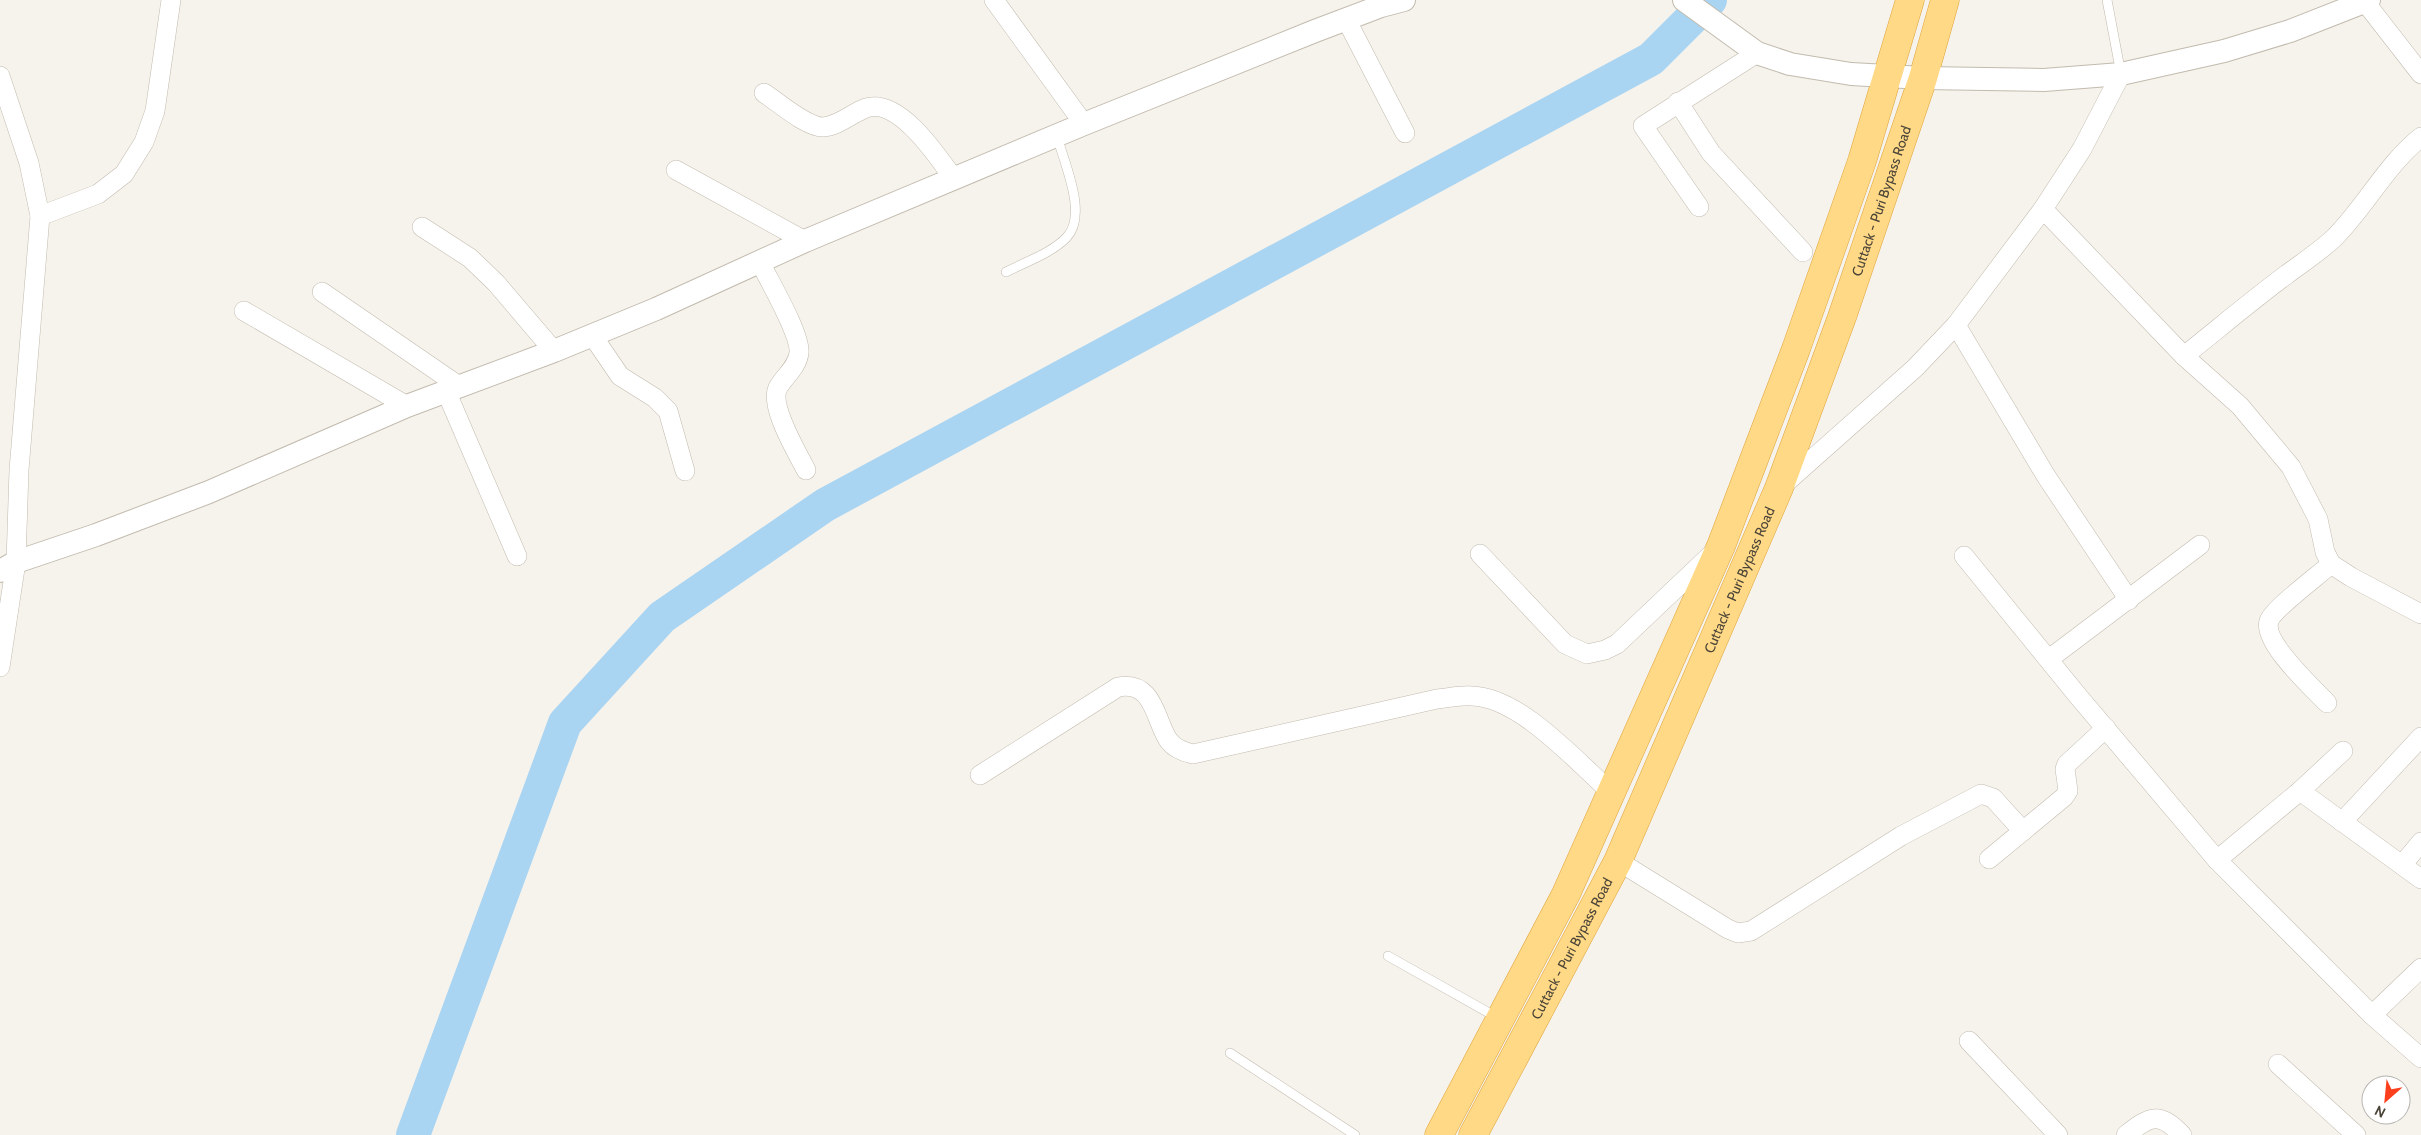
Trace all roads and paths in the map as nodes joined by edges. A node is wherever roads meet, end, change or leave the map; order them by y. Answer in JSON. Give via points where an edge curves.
{"nodes":[{"id":1,"x":171,"y":0,"type":"edge"},
{"id":2,"x":994,"y":0,"type":"edge"},
{"id":3,"x":1404,"y":0,"type":"edge"},
{"id":4,"x":1684,"y":0,"type":"edge"},
{"id":5,"x":1910,"y":0,"type":"edge"},
{"id":6,"x":1946,"y":0,"type":"edge"},
{"id":7,"x":2107,"y":0,"type":"edge"},
{"id":8,"x":2367,"y":1,"type":"edge"},
{"id":9,"x":1379,"y":3,"type":"edge"},
{"id":10,"x":1346,"y":19,"type":"junction"},
{"id":11,"x":1748,"y":47,"type":"junction"},
{"id":12,"x":2122,"y":74,"type":"junction"},
{"id":13,"x":2421,"y":74,"type":"edge"},
{"id":14,"x":0,"y":76,"type":"edge"},
{"id":15,"x":1887,"y":76,"type":"junction"},
{"id":16,"x":1923,"y":78,"type":"junction"},
{"id":17,"x":764,"y":93,"type":"dead end"},
{"id":18,"x":1678,"y":102,"type":"junction"},
{"id":19,"x":1084,"y":124,"type":"junction"},
{"id":20,"x":1405,"y":133,"type":"dead end"},
{"id":21,"x":1057,"y":136,"type":"junction"},
{"id":22,"x":2421,"y":137,"type":"edge"},
{"id":23,"x":676,"y":170,"type":"dead end"},
{"id":24,"x":954,"y":179,"type":"junction"},
{"id":25,"x":1699,"y":207,"type":"dead end"},
{"id":26,"x":2043,"y":209,"type":"junction"},
{"id":27,"x":40,"y":216,"type":"junction"},
{"id":28,"x":422,"y":227,"type":"dead end"},
{"id":29,"x":805,"y":240,"type":"junction"},
{"id":30,"x":1803,"y":252,"type":"dead end"},
{"id":31,"x":760,"y":262,"type":"junction"},
{"id":32,"x":1006,"y":272,"type":"dead end"},
{"id":33,"x":322,"y":292,"type":"dead end"},
{"id":34,"x":244,"y":311,"type":"dead end"},
{"id":35,"x":1956,"y":325,"type":"junction"},
{"id":36,"x":592,"y":335,"type":"junction"},
{"id":37,"x":554,"y":350,"type":"junction"},
{"id":38,"x":2184,"y":356,"type":"junction"},
{"id":39,"x":452,"y":389,"type":"junction"},
{"id":40,"x":407,"y":406,"type":"junction"},
{"id":41,"x":806,"y":470,"type":"dead end"},
{"id":42,"x":685,"y":471,"type":"dead end"},
{"id":43,"x":1779,"y":488,"type":"junction"},
{"id":44,"x":2200,"y":545,"type":"dead end"},
{"id":45,"x":1721,"y":546,"type":"junction"},
{"id":46,"x":1480,"y":554,"type":"dead end"},
{"id":47,"x":517,"y":556,"type":"dead end"},
{"id":48,"x":1964,"y":556,"type":"dead end"},
{"id":49,"x":2332,"y":564,"type":"junction"},
{"id":50,"x":8,"y":566,"type":"edge"},
{"id":51,"x":2129,"y":600,"type":"junction"},
{"id":52,"x":2421,"y":614,"type":"edge"},
{"id":53,"x":2049,"y":659,"type":"junction"},
{"id":54,"x":0,"y":667,"type":"edge"},
{"id":55,"x":2328,"y":703,"type":"dead end"},
{"id":56,"x":2106,"y":728,"type":"junction"},
{"id":57,"x":2421,"y":737,"type":"edge"},
{"id":58,"x":2343,"y":751,"type":"dead end"},
{"id":59,"x":980,"y":775,"type":"dead end"},
{"id":60,"x":2300,"y":791,"type":"junction"},
{"id":61,"x":1612,"y":793,"type":"junction"},
{"id":62,"x":2342,"y":822,"type":"junction"},
{"id":63,"x":2019,"y":826,"type":"junction"},
{"id":64,"x":2421,"y":842,"type":"edge"},
{"id":65,"x":1989,"y":859,"type":"dead end"},
{"id":66,"x":1618,"y":860,"type":"junction"},
{"id":67,"x":2217,"y":860,"type":"junction"},
{"id":68,"x":2402,"y":865,"type":"junction"},
{"id":69,"x":2421,"y":879,"type":"edge"},
{"id":70,"x":1388,"y":956,"type":"dead end"},
{"id":71,"x":2421,"y":968,"type":"edge"},
{"id":72,"x":2372,"y":1015,"type":"junction"},
{"id":73,"x":1501,"y":1020,"type":"junction"},
{"id":74,"x":1969,"y":1041,"type":"dead end"},
{"id":75,"x":1230,"y":1053,"type":"dead end"},
{"id":76,"x":2421,"y":1058,"type":"edge"},
{"id":77,"x":2278,"y":1064,"type":"dead end"},
{"id":78,"x":1355,"y":1135,"type":"edge"},
{"id":79,"x":1439,"y":1135,"type":"edge"},
{"id":80,"x":1473,"y":1135,"type":"edge"},
{"id":81,"x":2058,"y":1135,"type":"edge"},
{"id":82,"x":2126,"y":1135,"type":"edge"},
{"id":83,"x":2182,"y":1135,"type":"edge"},
{"id":84,"x":2356,"y":1135,"type":"edge"}],
"edges":[{"from":1,"to":27,"type":"street","via":[[155,111],[144,142],[124,174],[98,194]]},
{"from":2,"to":19,"type":"street"},
{"from":3,"to":9,"type":"street"},
{"from":4,"to":11,"type":"street"},
{"from":5,"to":15,"type":"highway"},
{"from":6,"to":16,"type":"highway","name":"Cuttack - Puri Bypass Road"},
{"from":7,"to":12,"type":"lane"},
{"from":8,"to":12,"type":"street","via":[[2290,31],[2224,51]]},
{"from":8,"to":13,"type":"street"},
{"from":9,"to":10,"type":"street"},
{"from":10,"to":19,"type":"street"},
{"from":10,"to":20,"type":"street"},
{"from":11,"to":15,"type":"street","via":[[1814,69]]},
{"from":11,"to":18,"type":"street"},
{"from":12,"to":16,"type":"street","via":[[2044,80]]},
{"from":12,"to":26,"type":"street","via":[[2082,149]]},
{"from":14,"to":27,"type":"street","via":[[29,163]]},
{"from":15,"to":16,"type":"street"},
{"from":15,"to":45,"type":"highway","via":[[1862,162],[1803,330]]},
{"from":16,"to":43,"type":"highway","name":"Cuttack - Puri Bypass Road","via":[[1842,318]]},
{"from":17,"to":24,"type":"street","via":[[809,123],[823,127],[867,108],[889,110],[902,118],[930,146]]},
{"from":18,"to":25,"type":"street","via":[[1643,126]]},
{"from":18,"to":30,"type":"street","via":[[1711,153]]},
{"from":19,"to":21,"type":"street"},
{"from":21,"to":24,"type":"street"},
{"from":21,"to":32,"type":"lane","via":[[1074,196],[1077,214],[1073,227],[1054,246]]},
{"from":22,"to":38,"type":"street","via":[[2391,165],[2356,214],[2334,237]]},
{"from":23,"to":29,"type":"street"},
{"from":24,"to":29,"type":"street"},
{"from":26,"to":35,"type":"street"},
{"from":26,"to":38,"type":"street"},
{"from":27,"to":50,"type":"street"},
{"from":28,"to":37,"type":"street","via":[[470,258]]},
{"from":29,"to":31,"type":"street"},
{"from":31,"to":36,"type":"street"},
{"from":31,"to":41,"type":"street","via":[[796,333],[799,352],[794,366],[778,386],[775,405]]},
{"from":33,"to":39,"type":"street"},
{"from":34,"to":40,"type":"street"},
{"from":35,"to":43,"type":"street","via":[[1915,368]]},
{"from":35,"to":51,"type":"street","via":[[2046,476]]},
{"from":36,"to":37,"type":"street"},
{"from":36,"to":42,"type":"street","via":[[620,376],[655,398],[668,411]]},
{"from":37,"to":39,"type":"street"},
{"from":38,"to":49,"type":"street","via":[[2240,406],[2296,474],[2318,518],[2325,552]]},
{"from":39,"to":40,"type":"street"},
{"from":39,"to":47,"type":"street"},
{"from":40,"to":50,"type":"street","via":[[209,492]]},
{"from":43,"to":66,"type":"highway","name":"Cuttack - Puri Bypass Road"},
{"from":44,"to":51,"type":"street"},
{"from":45,"to":46,"type":"street","via":[[1617,644],[1587,654],[1565,644]]},
{"from":45,"to":61,"type":"highway"},
{"from":48,"to":53,"type":"street"},
{"from":49,"to":52,"type":"street"},
{"from":49,"to":55,"type":"street","via":[[2278,608],[2269,620],[2268,633],[2280,651]]},
{"from":50,"to":54,"type":"street"},
{"from":51,"to":53,"type":"street"},
{"from":53,"to":56,"type":"street"},
{"from":56,"to":63,"type":"street","via":[[2067,764],[2068,791],[2064,797]]},
{"from":56,"to":67,"type":"street"},
{"from":57,"to":62,"type":"street"},
{"from":58,"to":60,"type":"street"},
{"from":59,"to":61,"type":"street","via":[[1118,687],[1128,685],[1148,699],[1169,741],[1181,751],[1193,754],[1437,699],[1473,696],[1504,703],[1527,717]]},
{"from":60,"to":62,"type":"street"},
{"from":60,"to":67,"type":"street"},
{"from":61,"to":73,"type":"highway","via":[[1566,894]]},
{"from":62,"to":68,"type":"street"},
{"from":63,"to":65,"type":"street"},
{"from":63,"to":66,"type":"street","via":[[1993,798],[1981,794],[1901,836],[1750,931],[1738,933]]},
{"from":64,"to":68,"type":"street"},
{"from":66,"to":80,"type":"highway","name":"Cuttack - Puri Bypass Road"},
{"from":67,"to":72,"type":"street"},
{"from":68,"to":69,"type":"street"},
{"from":70,"to":73,"type":"lane"},
{"from":71,"to":72,"type":"street"},
{"from":72,"to":76,"type":"street"},
{"from":73,"to":79,"type":"highway"},
{"from":74,"to":81,"type":"street"},
{"from":75,"to":78,"type":"lane"},
{"from":77,"to":84,"type":"street"},
{"from":82,"to":83,"type":"street","via":[[2145,1120],[2155,1118],[2170,1123]]}]}
